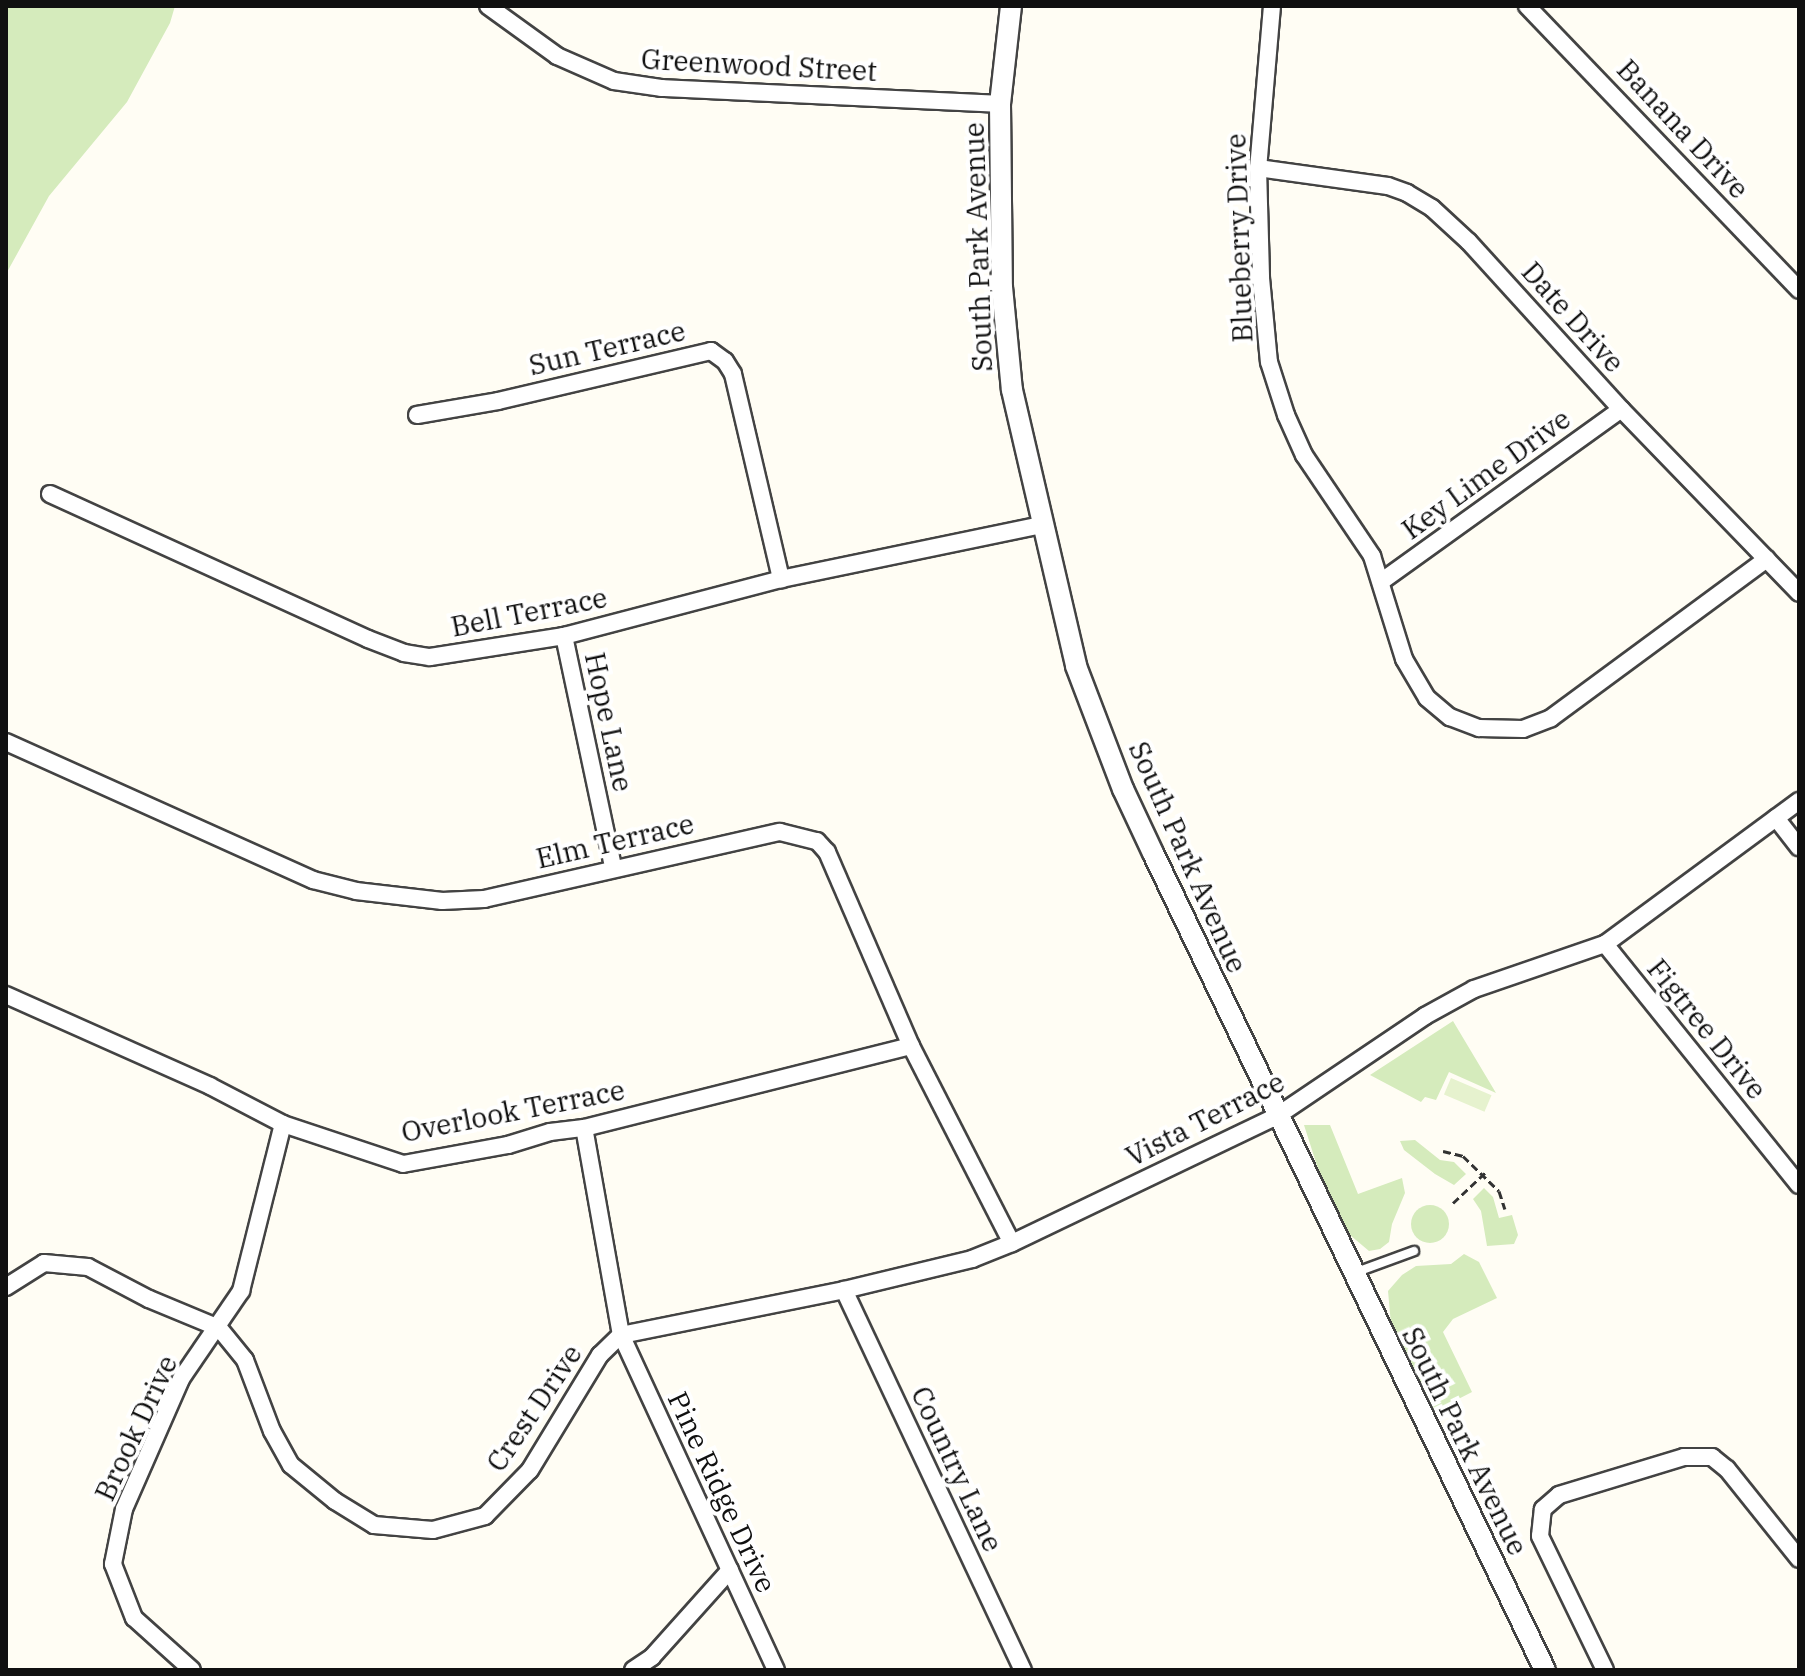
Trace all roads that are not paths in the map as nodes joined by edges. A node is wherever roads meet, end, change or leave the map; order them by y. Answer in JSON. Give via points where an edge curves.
{"nodes":[{"id":1,"x":488,"y":6,"type":"edge"},
{"id":2,"x":1011,"y":6,"type":"edge"},
{"id":3,"x":1272,"y":6,"type":"edge"},
{"id":4,"x":1531,"y":7,"type":"edge"},
{"id":5,"x":1000,"y":104,"type":"junction"},
{"id":6,"x":1258,"y":168,"type":"junction"},
{"id":7,"x":1799,"y":290,"type":"edge"},
{"id":8,"x":1621,"y":409,"type":"junction"},
{"id":9,"x":417,"y":415,"type":"dead end"},
{"id":10,"x":50,"y":494,"type":"dead end"},
{"id":11,"x":1041,"y":525,"type":"junction"},
{"id":12,"x":1767,"y":559,"type":"junction"},
{"id":13,"x":781,"y":579,"type":"junction"},
{"id":14,"x":1382,"y":581,"type":"junction"},
{"id":15,"x":1799,"y":593,"type":"edge"},
{"id":16,"x":564,"y":636,"type":"junction"},
{"id":17,"x":6,"y":742,"type":"edge"},
{"id":18,"x":1799,"y":801,"type":"edge"},
{"id":19,"x":1776,"y":818,"type":"junction"},
{"id":20,"x":1799,"y":847,"type":"edge"},
{"id":21,"x":613,"y":867,"type":"junction"},
{"id":22,"x":1605,"y":944,"type":"junction"},
{"id":23,"x":6,"y":995,"type":"edge"},
{"id":24,"x":911,"y":1046,"type":"junction"},
{"id":25,"x":1277,"y":1116,"type":"junction"},
{"id":26,"x":283,"y":1124,"type":"junction"},
{"id":27,"x":584,"y":1128,"type":"junction"},
{"id":28,"x":1799,"y":1185,"type":"edge"},
{"id":29,"x":1012,"y":1243,"type":"junction"},
{"id":30,"x":1414,"y":1251,"type":"dead end"},
{"id":31,"x":1353,"y":1274,"type":"junction"},
{"id":32,"x":6,"y":1287,"type":"edge"},
{"id":33,"x":844,"y":1290,"type":"junction"},
{"id":34,"x":219,"y":1328,"type":"junction"},
{"id":35,"x":621,"y":1335,"type":"junction"},
{"id":36,"x":1799,"y":1559,"type":"edge"},
{"id":37,"x":730,"y":1570,"type":"junction"},
{"id":38,"x":192,"y":1670,"type":"edge"},
{"id":39,"x":633,"y":1670,"type":"edge"},
{"id":40,"x":776,"y":1670,"type":"edge"},
{"id":41,"x":1023,"y":1670,"type":"edge"},
{"id":42,"x":1545,"y":1670,"type":"edge"},
{"id":43,"x":1605,"y":1670,"type":"edge"}],
"edges":[{"from":1,"to":5,"type":"street","name":"Greenwood Street","via":[[557,56],[614,81],[662,88]]},
{"from":2,"to":5,"type":"street","name":"South Park Avenue"},
{"from":3,"to":6,"type":"street","name":"Blueberry Drive"},
{"from":4,"to":7,"type":"street","name":"Banana Drive"},
{"from":5,"to":11,"type":"street","name":"South Park Avenue","via":[[1004,316],[1012,390]]},
{"from":6,"to":8,"type":"street","name":"Date Drive","via":[[1388,186],[1419,199],[1469,242]]},
{"from":6,"to":14,"type":"street","name":"Blueberry Drive","via":[[1264,336],[1274,381],[1304,455],[1357,529]]},
{"from":8,"to":12,"type":"street","name":"Date Drive"},
{"from":8,"to":14,"type":"street","name":"Key Lime Drive"},
{"from":9,"to":13,"type":"street","name":"Sun Terrace","via":[[711,351],[733,374]]},
{"from":10,"to":16,"type":"street","name":"Bell Terrace","via":[[404,653],[467,654]]},
{"from":11,"to":13,"type":"street","name":"Bell Terrace"},
{"from":11,"to":25,"type":"street","name":"South Park Avenue","via":[[1076,666],[1123,789]]},
{"from":12,"to":14,"type":"street","name":"Blueberry Drive","via":[[1566,709],[1535,725],[1506,730],[1465,726],[1419,689],[1404,659]]},
{"from":12,"to":15,"type":"street","name":"Date Drive"},
{"from":13,"to":16,"type":"street","name":"Bell Terrace"},
{"from":16,"to":21,"type":"street","name":"Hope Lane"},
{"from":17,"to":21,"type":"street","name":"Elm Terrace","via":[[313,880],[356,891],[442,901],[484,899]]},
{"from":18,"to":19,"type":"street","name":"Vista Terrace"},
{"from":19,"to":20,"type":"street"},
{"from":19,"to":22,"type":"street","name":"Vista Terrace"},
{"from":21,"to":24,"type":"street","name":"Elm Terrace","via":[[780,832],[817,841],[827,852]]},
{"from":22,"to":25,"type":"street","name":"Vista Terrace","via":[[1474,989]]},
{"from":22,"to":28,"type":"street","name":"Figtree Drive"},
{"from":23,"to":26,"type":"street","name":"Overlook Terrace"},
{"from":24,"to":27,"type":"street","name":"Overlook Terrace"},
{"from":24,"to":29,"type":"street","name":"Elm Terrace"},
{"from":25,"to":29,"type":"street","name":"Vista Terrace"},
{"from":25,"to":31,"type":"street","name":"South Park Avenue"},
{"from":26,"to":27,"type":"street","name":"Overlook Terrace","via":[[403,1164]]},
{"from":26,"to":34,"type":"street","via":[[241,1291]]},
{"from":27,"to":35,"type":"street","name":"Crest Drive"},
{"from":29,"to":33,"type":"street","name":"Vista Terrace","via":[[972,1259]]},
{"from":30,"to":31,"type":"lane"},
{"from":31,"to":42,"type":"street","name":"South Park Avenue"},
{"from":32,"to":34,"type":"street","via":[[44,1263],[88,1267]]},
{"from":33,"to":35,"type":"street","name":"Vista Terrace"},
{"from":33,"to":41,"type":"street","name":"Country Lane"},
{"from":34,"to":35,"type":"street","name":"Crest Drive","via":[[245,1360],[291,1465],[374,1525],[433,1530],[485,1516],[530,1470],[600,1355]]},
{"from":34,"to":38,"type":"street","name":"Brook Drive","via":[[181,1379],[124,1509],[113,1564],[134,1618]]},
{"from":35,"to":37,"type":"street","name":"Pine Ridge Drive"},
{"from":36,"to":43,"type":"street","via":[[1712,1457],[1684,1457],[1559,1495],[1543,1509],[1540,1536]]},
{"from":37,"to":39,"type":"street","via":[[652,1657]]},
{"from":37,"to":40,"type":"street","name":"Pine Ridge Drive"}]}
